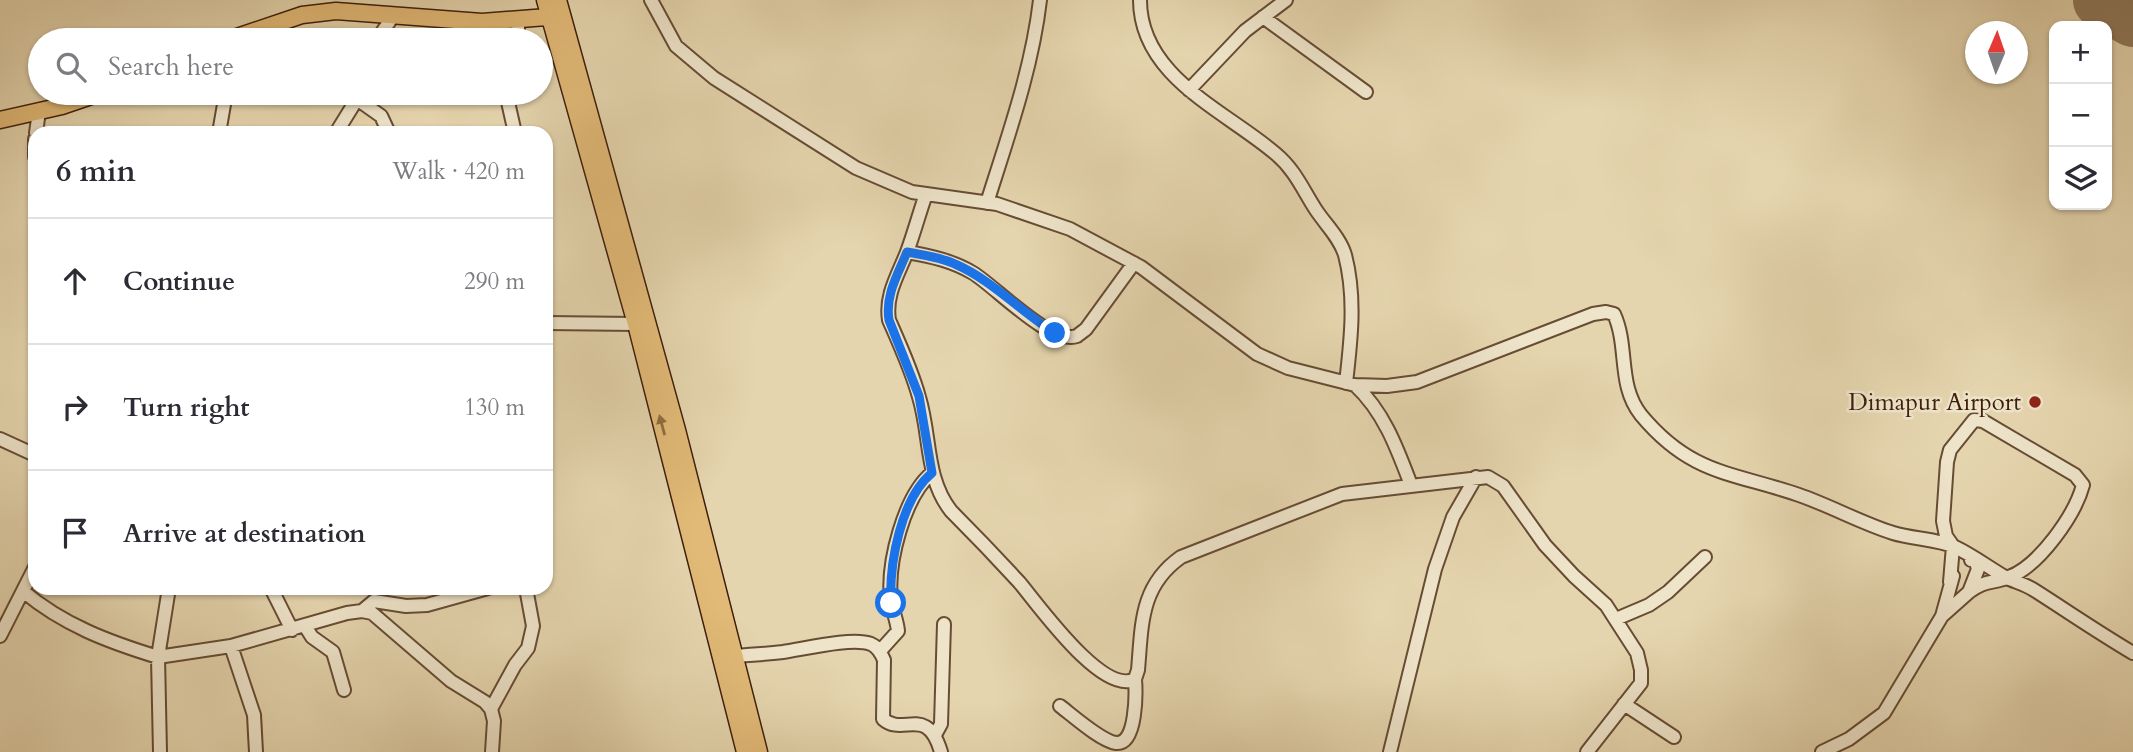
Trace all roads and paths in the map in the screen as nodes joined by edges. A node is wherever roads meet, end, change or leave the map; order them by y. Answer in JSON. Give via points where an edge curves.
{"nodes":[{"id":1,"x":545,"y":0,"type":"edge"},
{"id":2,"x":651,"y":0,"type":"edge"},
{"id":3,"x":1040,"y":0,"type":"edge"},
{"id":4,"x":1140,"y":0,"type":"edge"},
{"id":5,"x":1286,"y":0,"type":"edge"},
{"id":6,"x":557,"y":11,"type":"edge"},
{"id":7,"x":393,"y":16,"type":"junction"},
{"id":8,"x":1263,"y":17,"type":"junction"},
{"id":9,"x":518,"y":20,"type":"junction"},
{"id":10,"x":264,"y":28,"type":"edge"},
{"id":11,"x":385,"y":28,"type":"edge"},
{"id":12,"x":518,"y":28,"type":"edge"},
{"id":13,"x":1189,"y":90,"type":"junction"},
{"id":14,"x":1366,"y":92,"type":"dead end"},
{"id":15,"x":65,"y":105,"type":"edge"},
{"id":16,"x":224,"y":105,"type":"edge"},
{"id":17,"x":350,"y":105,"type":"edge"},
{"id":18,"x":367,"y":105,"type":"edge"},
{"id":19,"x":508,"y":105,"type":"edge"},
{"id":20,"x":38,"y":111,"type":"junction"},
{"id":21,"x":0,"y":120,"type":"edge"},
{"id":22,"x":37,"y":126,"type":"edge"},
{"id":23,"x":220,"y":126,"type":"edge"},
{"id":24,"x":340,"y":126,"type":"edge"},
{"id":25,"x":386,"y":126,"type":"edge"},
{"id":26,"x":513,"y":126,"type":"edge"},
{"id":27,"x":926,"y":194,"type":"junction"},
{"id":28,"x":987,"y":202,"type":"junction"},
{"id":29,"x":907,"y":252,"type":"junction"},
{"id":30,"x":1134,"y":263,"type":"junction"},
{"id":31,"x":553,"y":323,"type":"edge"},
{"id":32,"x":636,"y":324,"type":"junction"},
{"id":33,"x":1350,"y":384,"type":"junction"},
{"id":34,"x":0,"y":439,"type":"edge"},
{"id":35,"x":28,"y":452,"type":"edge"},
{"id":36,"x":932,"y":473,"type":"junction"},
{"id":37,"x":1476,"y":477,"type":"junction"},
{"id":38,"x":1410,"y":485,"type":"junction"},
{"id":39,"x":1953,"y":546,"type":"junction"},
{"id":40,"x":1705,"y":557,"type":"dead end"},
{"id":41,"x":1975,"y":559,"type":"junction"},
{"id":42,"x":2008,"y":578,"type":"junction"},
{"id":43,"x":28,"y":581,"type":"edge"},
{"id":44,"x":1950,"y":582,"type":"junction"},
{"id":45,"x":23,"y":591,"type":"junction"},
{"id":46,"x":1969,"y":592,"type":"junction"},
{"id":47,"x":168,"y":595,"type":"edge"},
{"id":48,"x":276,"y":595,"type":"edge"},
{"id":49,"x":463,"y":595,"type":"edge"},
{"id":50,"x":527,"y":595,"type":"edge"},
{"id":51,"x":362,"y":611,"type":"junction"},
{"id":52,"x":1942,"y":616,"type":"junction"},
{"id":53,"x":1616,"y":619,"type":"junction"},
{"id":54,"x":944,"y":624,"type":"dead end"},
{"id":55,"x":298,"y":628,"type":"junction"},
{"id":56,"x":0,"y":636,"type":"edge"},
{"id":57,"x":231,"y":646,"type":"junction"},
{"id":58,"x":880,"y":651,"type":"junction"},
{"id":59,"x":2133,"y":653,"type":"edge"},
{"id":60,"x":733,"y":656,"type":"junction"},
{"id":61,"x":158,"y":657,"type":"junction"},
{"id":62,"x":1135,"y":679,"type":"junction"},
{"id":63,"x":344,"y":690,"type":"dead end"},
{"id":64,"x":1624,"y":704,"type":"junction"},
{"id":65,"x":1060,"y":706,"type":"dead end"},
{"id":66,"x":491,"y":709,"type":"junction"},
{"id":67,"x":935,"y":735,"type":"junction"},
{"id":68,"x":1675,"y":737,"type":"dead end"},
{"id":69,"x":160,"y":752,"type":"edge"},
{"id":70,"x":256,"y":752,"type":"edge"},
{"id":71,"x":492,"y":752,"type":"edge"},
{"id":72,"x":745,"y":752,"type":"edge"},
{"id":73,"x":759,"y":752,"type":"edge"},
{"id":74,"x":941,"y":752,"type":"edge"},
{"id":75,"x":1390,"y":752,"type":"edge"},
{"id":76,"x":1587,"y":752,"type":"edge"},
{"id":77,"x":1822,"y":752,"type":"edge"}],
"edges":[{"from":1,"to":6,"type":"main road"},
{"from":2,"to":27,"type":"street","via":[[676,46],[714,78],[856,168]]},
{"from":3,"to":28,"type":"street","via":[[1029,66]]},
{"from":4,"to":13,"type":"street","via":[[1147,36],[1167,68]]},
{"from":5,"to":8,"type":"street"},
{"from":6,"to":9,"type":"main road"},
{"from":6,"to":32,"type":"main road"},
{"from":6,"to":60,"type":"main road","via":[[677,430]]},
{"from":7,"to":9,"type":"main road"},
{"from":7,"to":10,"type":"main road","via":[[336,11],[302,15]]},
{"from":7,"to":11,"type":"street"},
{"from":8,"to":13,"type":"street"},
{"from":8,"to":14,"type":"street"},
{"from":9,"to":12,"type":"street"},
{"from":13,"to":33,"type":"street","via":[[1294,171],[1336,236],[1350,289]]},
{"from":15,"to":20,"type":"main road"},
{"from":16,"to":23,"type":"street"},
{"from":17,"to":24,"type":"street"},
{"from":18,"to":25,"type":"street"},
{"from":19,"to":26,"type":"street"},
{"from":20,"to":21,"type":"main road"},
{"from":20,"to":22,"type":"street"},
{"from":27,"to":28,"type":"street"},
{"from":27,"to":29,"type":"street"},
{"from":28,"to":30,"type":"street","via":[[1070,229]]},
{"from":29,"to":30,"type":"street","via":[[939,258],[975,274],[1029,317],[1068,336],[1086,329]]},
{"from":29,"to":36,"type":"street","via":[[887,309],[919,396]]},
{"from":30,"to":33,"type":"street","via":[[1257,354],[1288,368]]},
{"from":31,"to":32,"type":"street"},
{"from":72,"to":32,"type":"main road","one_way":true},
{"from":33,"to":38,"type":"street","via":[[1370,399],[1383,419]]},
{"from":33,"to":39,"type":"street","via":[[1417,382],[1593,314],[1615,314],[1630,399],[1672,447],[1730,476],[1798,494],[1889,533]]},
{"from":34,"to":35,"type":"street"},
{"from":36,"to":58,"type":"street","via":[[916,492],[898,538],[890,594],[898,631]]},
{"from":36,"to":62,"type":"street","via":[[940,498],[1074,649],[1121,681]]},
{"from":37,"to":38,"type":"street"},
{"from":37,"to":53,"type":"street","via":[[1488,477],[1503,486],[1545,545]]},
{"from":37,"to":75,"type":"street","via":[[1453,517],[1435,569]]},
{"from":38,"to":62,"type":"street","via":[[1326,499],[1202,547],[1167,566],[1147,598]]},
{"from":39,"to":41,"type":"street"},
{"from":39,"to":42,"type":"street","via":[[1943,521],[1947,462],[1965,430],[1974,420],[1983,421],[2076,475],[2083,485],[2054,538],[2034,561]]},
{"from":39,"to":44,"type":"street"},
{"from":40,"to":53,"type":"street","via":[[1668,592]]},
{"from":41,"to":42,"type":"street"},
{"from":41,"to":44,"type":"street","via":[[1963,562]]},
{"from":41,"to":46,"type":"street","via":[[1978,569]]},
{"from":42,"to":46,"type":"street","via":[[1992,580]]},
{"from":42,"to":59,"type":"street"},
{"from":43,"to":45,"type":"street"},
{"from":44,"to":52,"type":"street"},
{"from":45,"to":56,"type":"street"},
{"from":45,"to":61,"type":"street","via":[[92,635]]},
{"from":46,"to":52,"type":"street"},
{"from":47,"to":61,"type":"street"},
{"from":48,"to":55,"type":"street"},
{"from":49,"to":51,"type":"street","via":[[427,605],[374,601]]},
{"from":50,"to":66,"type":"street","via":[[533,626],[528,648]]},
{"from":51,"to":55,"type":"street"},
{"from":51,"to":66,"type":"street","via":[[372,613]]},
{"from":52,"to":77,"type":"street","via":[[1884,713]]},
{"from":53,"to":64,"type":"street","via":[[1637,653],[1641,670],[1641,683]]},
{"from":54,"to":67,"type":"street","via":[[941,724]]},
{"from":55,"to":57,"type":"street"},
{"from":55,"to":63,"type":"street","via":[[333,652]]},
{"from":57,"to":61,"type":"street"},
{"from":57,"to":70,"type":"street","via":[[254,715]]},
{"from":58,"to":60,"type":"street","via":[[864,642]]},
{"from":58,"to":67,"type":"street","via":[[884,660],[883,719],[920,724]]},
{"from":60,"to":73,"type":"main road"},
{"from":61,"to":69,"type":"street"},
{"from":62,"to":65,"type":"street","via":[[1133,722],[1123,741],[1116,743],[1100,735]]},
{"from":64,"to":68,"type":"street"},
{"from":64,"to":76,"type":"street"},
{"from":66,"to":71,"type":"street"},
{"from":67,"to":74,"type":"street"}]}
